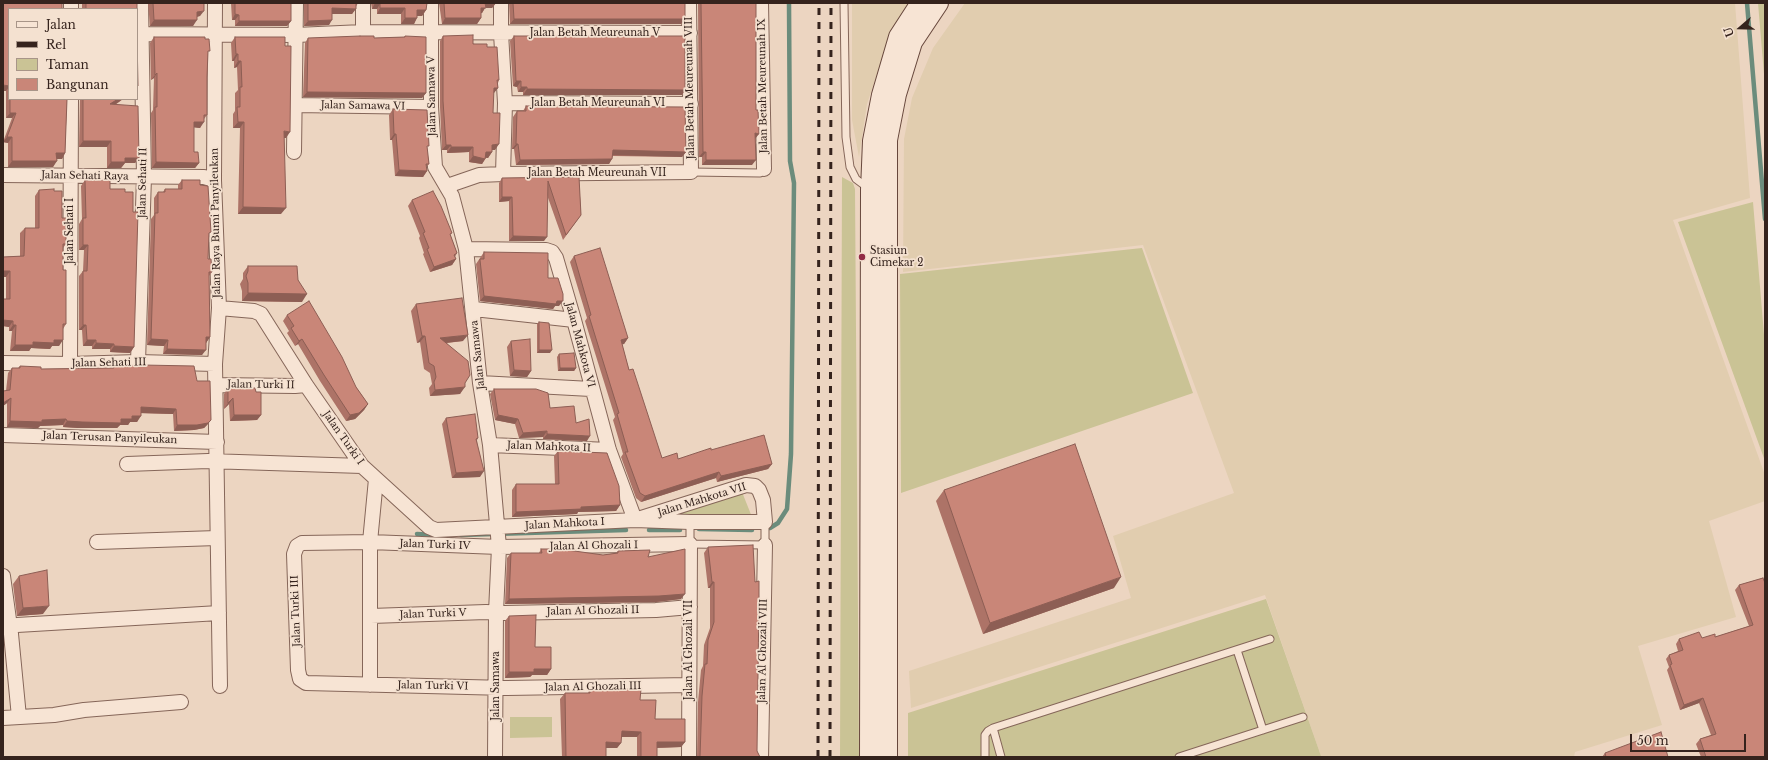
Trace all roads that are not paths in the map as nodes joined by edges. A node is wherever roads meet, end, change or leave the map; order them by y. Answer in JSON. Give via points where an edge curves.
{"nodes":[{"id":1,"x":141,"y":3,"type":"edge"},
{"id":2,"x":215,"y":3,"type":"edge"},
{"id":3,"x":296,"y":3,"type":"edge"},
{"id":4,"x":363,"y":3,"type":"edge"},
{"id":5,"x":431,"y":3,"type":"edge"},
{"id":6,"x":502,"y":3,"type":"edge"},
{"id":7,"x":689,"y":3,"type":"edge"},
{"id":8,"x":761,"y":3,"type":"edge"},
{"id":9,"x":844,"y":3,"type":"edge"},
{"id":10,"x":921,"y":3,"type":"edge"},
{"id":11,"x":938,"y":3,"type":"edge"},
{"id":12,"x":363,"y":32,"type":"junction"},
{"id":13,"x":431,"y":32,"type":"junction"},
{"id":14,"x":501,"y":33,"type":"junction"},
{"id":15,"x":690,"y":33,"type":"junction"},
{"id":16,"x":139,"y":34,"type":"edge"},
{"id":17,"x":296,"y":35,"type":"junction"},
{"id":18,"x":215,"y":36,"type":"junction"},
{"id":19,"x":71,"y":100,"type":"edge"},
{"id":20,"x":504,"y":103,"type":"junction"},
{"id":21,"x":691,"y":104,"type":"junction"},
{"id":22,"x":431,"y":107,"type":"junction"},
{"id":23,"x":294,"y":109,"type":"junction"},
{"id":24,"x":294,"y":152,"type":"dead end"},
{"id":25,"x":764,"y":169,"type":"joint"},
{"id":26,"x":691,"y":172,"type":"junction"},
{"id":27,"x":503,"y":174,"type":"junction"},
{"id":28,"x":3,"y":176,"type":"edge"},
{"id":29,"x":70,"y":177,"type":"junction"},
{"id":30,"x":144,"y":177,"type":"junction"},
{"id":31,"x":214,"y":180,"type":"junction"},
{"id":32,"x":447,"y":186,"type":"junction"},
{"id":33,"x":871,"y":190,"type":"junction"},
{"id":34,"x":466,"y":249,"type":"junction"},
{"id":35,"x":218,"y":308,"type":"junction"},
{"id":36,"x":474,"y":309,"type":"junction"},
{"id":37,"x":574,"y":320,"type":"junction"},
{"id":38,"x":138,"y":362,"type":"junction"},
{"id":39,"x":3,"y":363,"type":"edge"},
{"id":40,"x":70,"y":364,"type":"junction"},
{"id":41,"x":215,"y":364,"type":"junction"},
{"id":42,"x":480,"y":383,"type":"junction"},
{"id":43,"x":216,"y":385,"type":"junction"},
{"id":44,"x":306,"y":385,"type":"junction"},
{"id":45,"x":591,"y":389,"type":"junction"},
{"id":46,"x":3,"y":435,"type":"edge"},
{"id":47,"x":217,"y":442,"type":"junction"},
{"id":48,"x":490,"y":445,"type":"junction"},
{"id":49,"x":609,"y":450,"type":"junction"},
{"id":50,"x":880,"y":454,"type":"junction"},
{"id":51,"x":216,"y":461,"type":"junction"},
{"id":52,"x":127,"y":464,"type":"dead end"},
{"id":53,"x":362,"y":466,"type":"junction"},
{"id":54,"x":376,"y":479,"type":"junction"},
{"id":55,"x":635,"y":520,"type":"junction"},
{"id":56,"x":690,"y":522,"type":"junction"},
{"id":57,"x":765,"y":536,"type":"junction"},
{"id":58,"x":497,"y":537,"type":"junction"},
{"id":59,"x":217,"y":538,"type":"junction"},
{"id":60,"x":97,"y":542,"type":"dead end"},
{"id":61,"x":370,"y":542,"type":"junction"},
{"id":62,"x":690,"y":544,"type":"junction"},
{"id":63,"x":3,"y":576,"type":"edge"},
{"id":64,"x":690,"y":607,"type":"junction"},
{"id":65,"x":496,"y":612,"type":"junction"},
{"id":66,"x":219,"y":613,"type":"junction"},
{"id":67,"x":371,"y":616,"type":"junction"},
{"id":68,"x":17,"y":625,"type":"dead end"},
{"id":69,"x":1270,"y":639,"type":"dead end"},
{"id":70,"x":1237,"y":650,"type":"junction"},
{"id":71,"x":370,"y":685,"type":"junction"},
{"id":72,"x":689,"y":685,"type":"junction"},
{"id":73,"x":220,"y":686,"type":"dead end"},
{"id":74,"x":496,"y":688,"type":"junction"},
{"id":75,"x":181,"y":702,"type":"dead end"},
{"id":76,"x":18,"y":717,"type":"junction"},
{"id":77,"x":1303,"y":717,"type":"dead end"},
{"id":78,"x":3,"y":718,"type":"edge"},
{"id":79,"x":993,"y":728,"type":"junction"},
{"id":80,"x":1263,"y":730,"type":"junction"},
{"id":81,"x":495,"y":757,"type":"edge"},
{"id":82,"x":689,"y":757,"type":"edge"},
{"id":83,"x":761,"y":757,"type":"edge"},
{"id":84,"x":870,"y":757,"type":"edge"},
{"id":85,"x":887,"y":757,"type":"edge"},
{"id":86,"x":985,"y":757,"type":"edge"},
{"id":87,"x":1001,"y":757,"type":"edge"},
{"id":88,"x":1179,"y":757,"type":"edge"}],
"edges":[{"from":1,"to":16,"type":"street","name":"Jalan Sehati II"},
{"from":2,"to":18,"type":"street","name":"Jalan Raya Bumi Panyileukan"},
{"from":3,"to":17,"type":"street"},
{"from":4,"to":12,"type":"street"},
{"from":5,"to":13,"type":"street","name":"Jalan Samawa V"},
{"from":6,"to":14,"type":"street"},
{"from":7,"to":15,"type":"street","name":"Jalan Betah Meureunah VIII"},
{"from":8,"to":25,"type":"street","name":"Jalan Betah Meureunah IX"},
{"from":9,"to":33,"type":"lane","via":[[846,137],[850,166],[856,179]]},
{"from":10,"to":33,"type":"street","via":[[899,38],[882,95],[873,141]]},
{"from":11,"to":50,"type":"street","via":[[912,42],[896,94],[887,140]]},
{"from":12,"to":13,"type":"street","name":"Jalan Betah Meureunah V"},
{"from":12,"to":17,"type":"street","name":"Jalan Betah Meureunah V"},
{"from":13,"to":14,"type":"street","name":"Jalan Betah Meureunah V"},
{"from":13,"to":22,"type":"street","name":"Jalan Samawa V"},
{"from":14,"to":15,"type":"street","name":"Jalan Betah Meureunah V"},
{"from":14,"to":20,"type":"street"},
{"from":15,"to":21,"type":"street","name":"Jalan Betah Meureunah VIII"},
{"from":16,"to":18,"type":"street","name":"Jalan Betah Meureunah V"},
{"from":16,"to":30,"type":"street","name":"Jalan Sehati II"},
{"from":17,"to":18,"type":"street","name":"Jalan Betah Meureunah V"},
{"from":17,"to":23,"type":"street"},
{"from":18,"to":31,"type":"street","name":"Jalan Raya Bumi Panyileukan"},
{"from":19,"to":29,"type":"street","name":"Jalan Sehati I"},
{"from":20,"to":21,"type":"street","name":"Jalan Betah Meureunah VI"},
{"from":20,"to":27,"type":"street"},
{"from":21,"to":26,"type":"street","name":"Jalan Betah Meureunah VIII"},
{"from":22,"to":23,"type":"street","name":"Jalan Samawa VI"},
{"from":22,"to":32,"type":"street","name":"Jalan Samawa V","via":[[435,167]]},
{"from":23,"to":24,"type":"street"},
{"from":25,"to":26,"type":"lane","via":[[760,173]]},
{"from":26,"to":27,"type":"street","name":"Jalan Betah Meureunah VII"},
{"from":27,"to":32,"type":"street","name":"Jalan Betah Meureunah VII","via":[[479,175]]},
{"from":28,"to":29,"type":"street","name":"Jalan Sehati Raya"},
{"from":29,"to":30,"type":"street","name":"Jalan Sehati Raya"},
{"from":29,"to":40,"type":"street","name":"Jalan Sehati I"},
{"from":30,"to":31,"type":"street","name":"Jalan Sehati Raya","via":[[204,177]]},
{"from":30,"to":38,"type":"street","name":"Jalan Sehati II"},
{"from":31,"to":35,"type":"street","name":"Jalan Raya Bumi Panyileukan"},
{"from":32,"to":34,"type":"street","name":"Jalan Samawa"},
{"from":33,"to":50,"type":"street"},
{"from":34,"to":36,"type":"street","name":"Jalan Samawa"},
{"from":34,"to":37,"type":"street","name":"Jalan Mahkota VI","via":[[552,252]]},
{"from":35,"to":41,"type":"street","name":"Jalan Raya Bumi Panyileukan"},
{"from":35,"to":44,"type":"street","name":"Jalan Turki I","via":[[254,311],[261,314]]},
{"from":36,"to":37,"type":"street"},
{"from":36,"to":42,"type":"street","name":"Jalan Samawa"},
{"from":37,"to":45,"type":"street","name":"Jalan Mahkota VI"},
{"from":38,"to":40,"type":"street","name":"Jalan Sehati III"},
{"from":38,"to":41,"type":"street","name":"Jalan Sehati III"},
{"from":39,"to":40,"type":"street","name":"Jalan Sehati III"},
{"from":41,"to":43,"type":"street","name":"Jalan Raya Bumi Panyileukan"},
{"from":42,"to":45,"type":"street"},
{"from":42,"to":48,"type":"street","name":"Jalan Samawa"},
{"from":43,"to":44,"type":"street","name":"Jalan Turki II"},
{"from":43,"to":47,"type":"street","name":"Jalan Raya Bumi Panyileukan"},
{"from":44,"to":53,"type":"street","name":"Jalan Turki I"},
{"from":45,"to":49,"type":"street","name":"Jalan Mahkota VI"},
{"from":46,"to":47,"type":"street","name":"Jalan Terusan Panyileukan"},
{"from":47,"to":51,"type":"street","name":"Jalan Raya Bumi Panyileukan"},
{"from":48,"to":49,"type":"street","name":"Jalan Mahkota II"},
{"from":48,"to":58,"type":"street","name":"Jalan Samawa"},
{"from":49,"to":55,"type":"street","name":"Jalan Mahkota VI"},
{"from":50,"to":84,"type":"street"},
{"from":50,"to":85,"type":"street"},
{"from":51,"to":52,"type":"street"},
{"from":51,"to":53,"type":"street"},
{"from":51,"to":59,"type":"street","name":"Jalan Raya Bumi Panyileukan"},
{"from":53,"to":54,"type":"street","name":"Jalan Turki I"},
{"from":54,"to":58,"type":"street","name":"Jalan Turki I","via":[[429,527]]},
{"from":54,"to":61,"type":"street"},
{"from":55,"to":56,"type":"street"},
{"from":55,"to":57,"type":"street","name":"Jalan Mahkota VII","via":[[746,485],[755,486],[763,500]]},
{"from":55,"to":58,"type":"street","name":"Jalan Mahkota I"},
{"from":56,"to":57,"type":"street"},
{"from":56,"to":62,"type":"lane"},
{"from":57,"to":62,"type":"lane"},
{"from":57,"to":83,"type":"street","name":"Jalan Al Ghozali VIII"},
{"from":58,"to":61,"type":"street","name":"Jalan Turki IV"},
{"from":58,"to":62,"type":"street","name":"Jalan Al Ghozali I"},
{"from":58,"to":65,"type":"street","name":"Jalan Samawa"},
{"from":59,"to":60,"type":"street"},
{"from":59,"to":66,"type":"street","name":"Jalan Raya Bumi Panyileukan"},
{"from":61,"to":67,"type":"street"},
{"from":61,"to":71,"type":"street","name":"Jalan Turki III","via":[[302,543],[297,546],[294,554],[300,679],[306,683]]},
{"from":62,"to":64,"type":"street","name":"Jalan Al Ghozali VII"},
{"from":63,"to":76,"type":"street"},
{"from":64,"to":65,"type":"street","name":"Jalan Al Ghozali II","via":[[656,610]]},
{"from":64,"to":72,"type":"street","name":"Jalan Al Ghozali VII"},
{"from":65,"to":67,"type":"street","name":"Jalan Turki V"},
{"from":65,"to":74,"type":"street","name":"Jalan Samawa"},
{"from":66,"to":68,"type":"street"},
{"from":66,"to":73,"type":"street","name":"Jalan Raya Bumi Panyileukan"},
{"from":67,"to":71,"type":"street"},
{"from":69,"to":70,"type":"lane"},
{"from":70,"to":79,"type":"lane"},
{"from":70,"to":80,"type":"lane"},
{"from":71,"to":74,"type":"street","name":"Jalan Turki VI"},
{"from":72,"to":74,"type":"street","name":"Jalan Al Ghozali III"},
{"from":72,"to":82,"type":"street","name":"Jalan Al Ghozali VII"},
{"from":74,"to":81,"type":"street","name":"Jalan Samawa"},
{"from":75,"to":76,"type":"street"},
{"from":76,"to":78,"type":"street"},
{"from":77,"to":80,"type":"lane"},
{"from":79,"to":86,"type":"lane","via":[[986,735]]},
{"from":79,"to":87,"type":"lane"},
{"from":80,"to":88,"type":"lane"}]}
